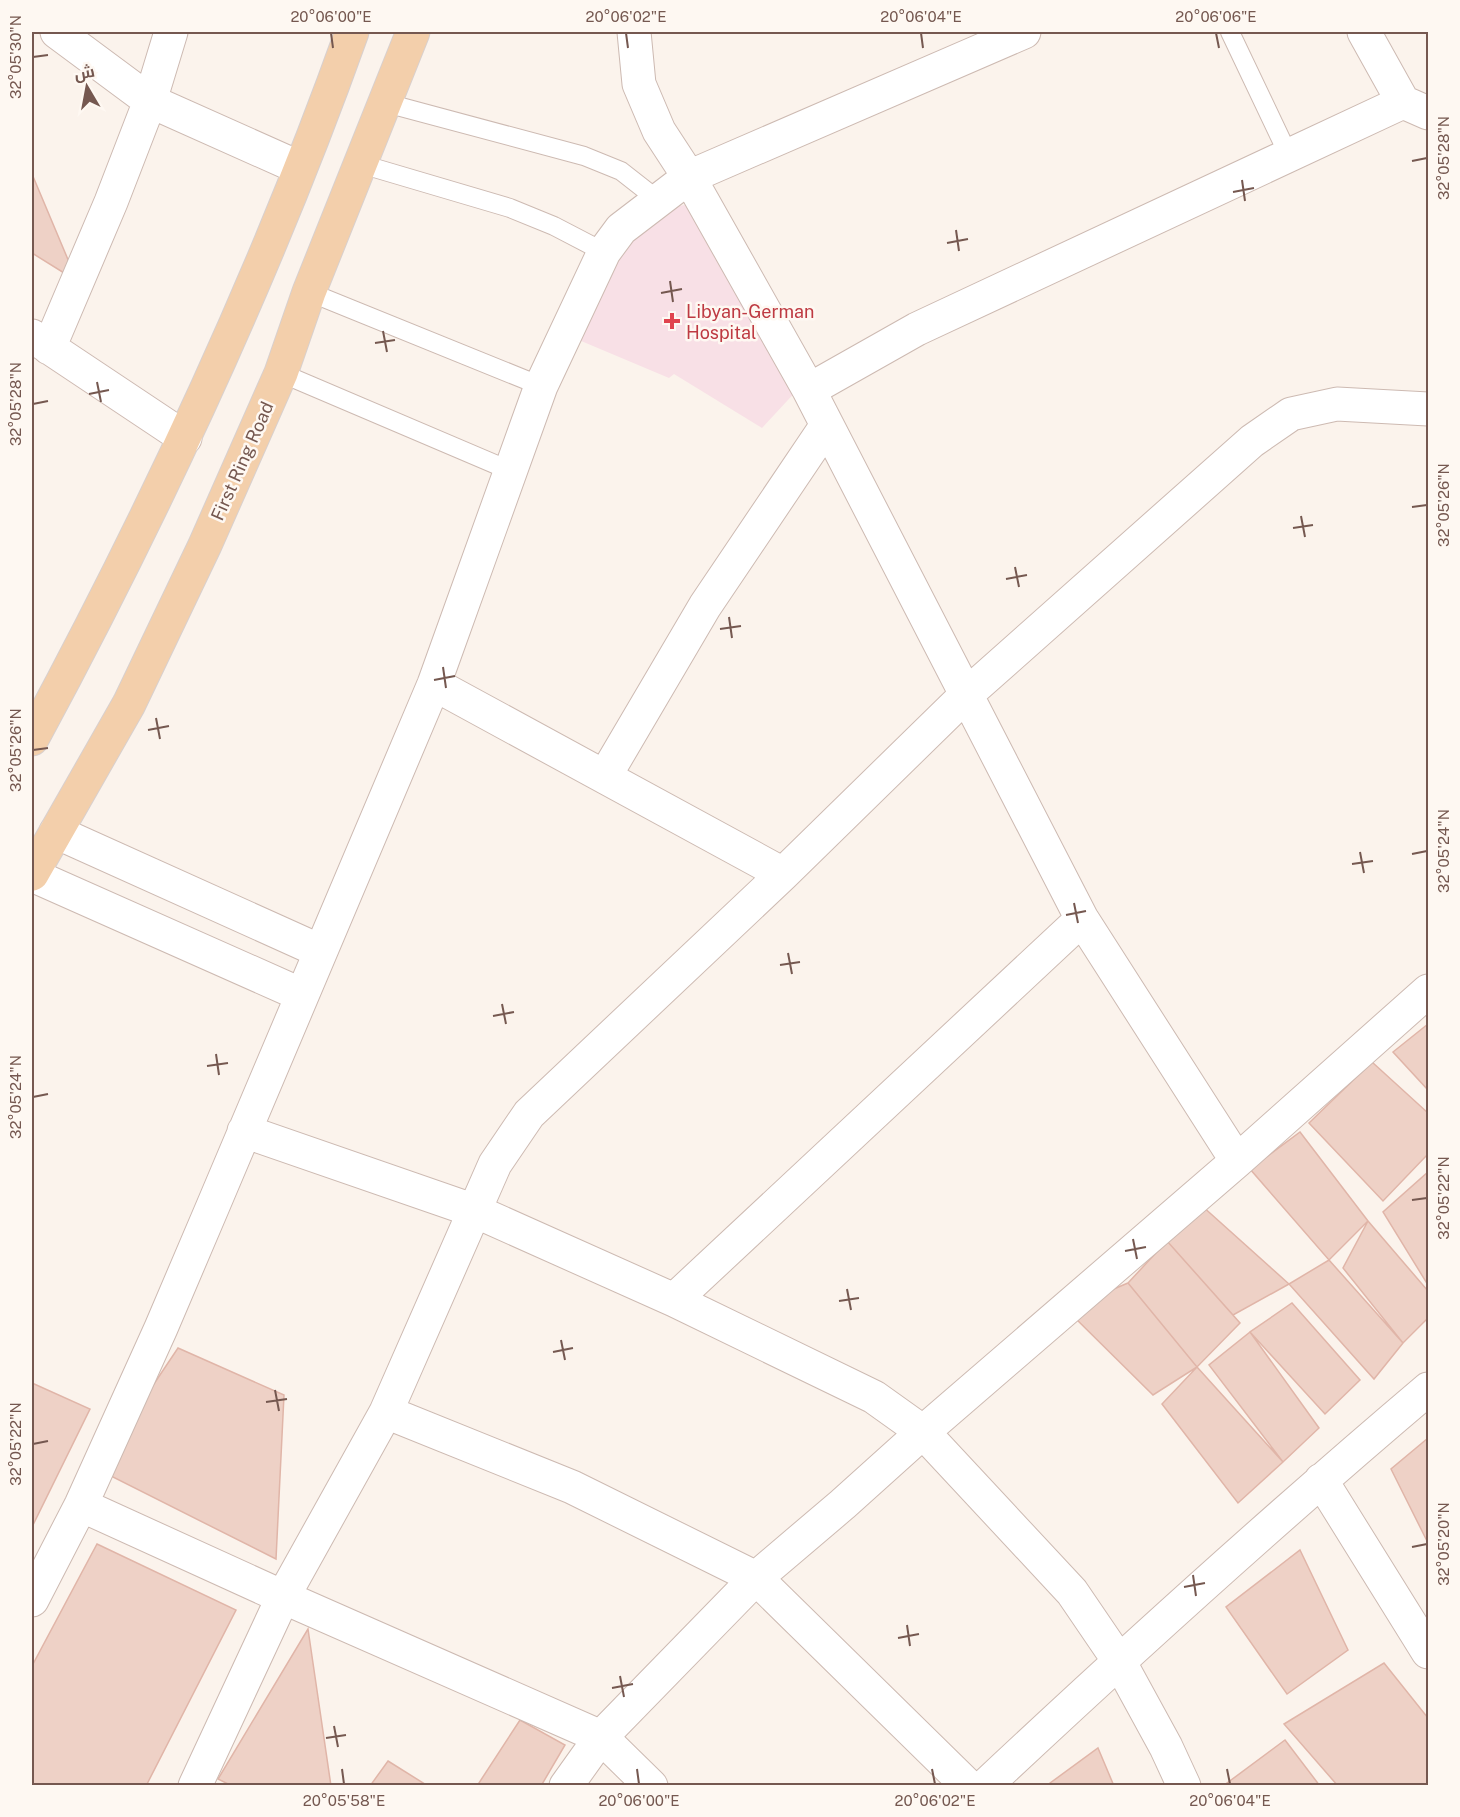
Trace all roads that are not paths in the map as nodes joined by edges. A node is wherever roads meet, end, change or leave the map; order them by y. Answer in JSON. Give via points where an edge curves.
{"nodes":[{"id":1,"x":57,"y":32,"type":"edge"},
{"id":2,"x":171,"y":32,"type":"edge"},
{"id":3,"x":352,"y":32,"type":"edge"},
{"id":4,"x":414,"y":32,"type":"edge"},
{"id":5,"x":634,"y":32,"type":"edge"},
{"id":6,"x":1024,"y":32,"type":"edge"},
{"id":7,"x":1230,"y":32,"type":"edge"},
{"id":8,"x":1364,"y":32,"type":"edge"},
{"id":9,"x":150,"y":100,"type":"junction"},
{"id":10,"x":386,"y":103,"type":"junction"},
{"id":11,"x":1416,"y":108,"type":"edge"},
{"id":12,"x":1289,"y":156,"type":"junction"},
{"id":13,"x":361,"y":164,"type":"junction"},
{"id":14,"x":300,"y":168,"type":"junction"},
{"id":15,"x":688,"y":177,"type":"junction"},
{"id":16,"x":657,"y":200,"type":"junction"},
{"id":17,"x":604,"y":252,"type":"junction"},
{"id":18,"x":309,"y":292,"type":"junction"},
{"id":19,"x":40,"y":342,"type":"edge"},
{"id":20,"x":281,"y":373,"type":"junction"},
{"id":21,"x":541,"y":386,"type":"junction"},
{"id":22,"x":809,"y":390,"type":"junction"},
{"id":23,"x":1428,"y":409,"type":"edge"},
{"id":24,"x":827,"y":425,"type":"junction"},
{"id":25,"x":185,"y":438,"type":"junction"},
{"id":26,"x":510,"y":471,"type":"junction"},
{"id":27,"x":434,"y":684,"type":"junction"},
{"id":28,"x":966,"y":695,"type":"junction"},
{"id":29,"x":32,"y":739,"type":"edge"},
{"id":30,"x":605,"y":776,"type":"junction"},
{"id":31,"x":56,"y":832,"type":"junction"},
{"id":32,"x":32,"y":874,"type":"edge"},
{"id":33,"x":783,"y":874,"type":"junction"},
{"id":34,"x":1082,"y":920,"type":"junction"},
{"id":35,"x":320,"y":951,"type":"junction"},
{"id":36,"x":1428,"y":991,"type":"edge"},
{"id":37,"x":302,"y":995,"type":"junction"},
{"id":38,"x":244,"y":1131,"type":"junction"},
{"id":39,"x":1237,"y":1161,"type":"junction"},
{"id":40,"x":475,"y":1211,"type":"junction"},
{"id":41,"x":674,"y":1300,"type":"junction"},
{"id":42,"x":1428,"y":1389,"type":"edge"},
{"id":43,"x":386,"y":1412,"type":"junction"},
{"id":44,"x":923,"y":1432,"type":"junction"},
{"id":45,"x":1321,"y":1480,"type":"junction"},
{"id":46,"x":81,"y":1505,"type":"junction"},
{"id":47,"x":756,"y":1578,"type":"junction"},
{"id":48,"x":283,"y":1598,"type":"junction"},
{"id":49,"x":32,"y":1600,"type":"edge"},
{"id":50,"x":1428,"y":1652,"type":"edge"},
{"id":51,"x":1119,"y":1661,"type":"junction"},
{"id":52,"x":601,"y":1737,"type":"junction"},
{"id":53,"x":195,"y":1785,"type":"edge"},
{"id":54,"x":566,"y":1785,"type":"edge"},
{"id":55,"x":651,"y":1785,"type":"edge"},
{"id":56,"x":968,"y":1785,"type":"edge"},
{"id":57,"x":985,"y":1785,"type":"edge"},
{"id":58,"x":1184,"y":1785,"type":"edge"}],
"edges":[{"from":1,"to":9,"type":"street"},
{"from":2,"to":9,"type":"street"},
{"from":3,"to":14,"type":"main road"},
{"from":4,"to":10,"type":"main road","name":"First Ring Road"},
{"from":5,"to":15,"type":"street","via":[[639,84],[659,131]]},
{"from":6,"to":15,"type":"street"},
{"from":7,"to":12,"type":"lane"},
{"from":8,"to":11,"type":"street"},
{"from":9,"to":14,"type":"street"},
{"from":9,"to":19,"type":"street","via":[[111,202]]},
{"from":10,"to":13,"type":"main road","name":"First Ring Road"},
{"from":10,"to":16,"type":"lane","via":[[584,156],[621,171]]},
{"from":11,"to":12,"type":"street"},
{"from":12,"to":22,"type":"street","via":[[917,328]]},
{"from":13,"to":17,"type":"lane","via":[[510,208]]},
{"from":13,"to":18,"type":"main road","name":"First Ring Road"},
{"from":14,"to":25,"type":"main road"},
{"from":15,"to":16,"type":"street"},
{"from":15,"to":22,"type":"street"},
{"from":16,"to":17,"type":"street","via":[[621,229]]},
{"from":17,"to":21,"type":"street"},
{"from":18,"to":20,"type":"main road","name":"First Ring Road"},
{"from":18,"to":21,"type":"lane"},
{"from":19,"to":25,"type":"street"},
{"from":20,"to":26,"type":"lane"},
{"from":20,"to":31,"type":"main road","name":"First Ring Road","via":[[129,704]]},
{"from":21,"to":26,"type":"street"},
{"from":22,"to":24,"type":"street"},
{"from":23,"to":28,"type":"street","via":[[1337,404],[1291,414],[1252,441]]},
{"from":24,"to":28,"type":"street"},
{"from":24,"to":30,"type":"street","via":[[705,606]]},
{"from":25,"to":29,"type":"main road"},
{"from":26,"to":27,"type":"street"},
{"from":27,"to":30,"type":"street"},
{"from":27,"to":35,"type":"street"},
{"from":28,"to":33,"type":"street"},
{"from":28,"to":34,"type":"street"},
{"from":30,"to":33,"type":"street"},
{"from":31,"to":32,"type":"main road","name":"First Ring Road"},
{"from":31,"to":35,"type":"street"},
{"from":32,"to":37,"type":"street"},
{"from":33,"to":40,"type":"street","via":[[529,1114],[495,1164]]},
{"from":34,"to":39,"type":"street"},
{"from":34,"to":41,"type":"street"},
{"from":35,"to":37,"type":"street"},
{"from":36,"to":39,"type":"street"},
{"from":37,"to":38,"type":"street"},
{"from":38,"to":40,"type":"street"},
{"from":38,"to":46,"type":"street"},
{"from":39,"to":44,"type":"street"},
{"from":40,"to":41,"type":"street"},
{"from":40,"to":43,"type":"street"},
{"from":41,"to":44,"type":"street","via":[[874,1396]]},
{"from":42,"to":45,"type":"street"},
{"from":43,"to":47,"type":"street","via":[[572,1487]]},
{"from":43,"to":48,"type":"street"},
{"from":44,"to":47,"type":"street"},
{"from":44,"to":51,"type":"street","via":[[1072,1592]]},
{"from":45,"to":50,"type":"street"},
{"from":45,"to":51,"type":"street"},
{"from":46,"to":48,"type":"street"},
{"from":46,"to":49,"type":"street"},
{"from":47,"to":52,"type":"street"},
{"from":47,"to":56,"type":"street"},
{"from":48,"to":52,"type":"street"},
{"from":48,"to":53,"type":"street"},
{"from":51,"to":57,"type":"street"},
{"from":51,"to":58,"type":"street"},
{"from":52,"to":54,"type":"street"},
{"from":52,"to":55,"type":"street"}]}
